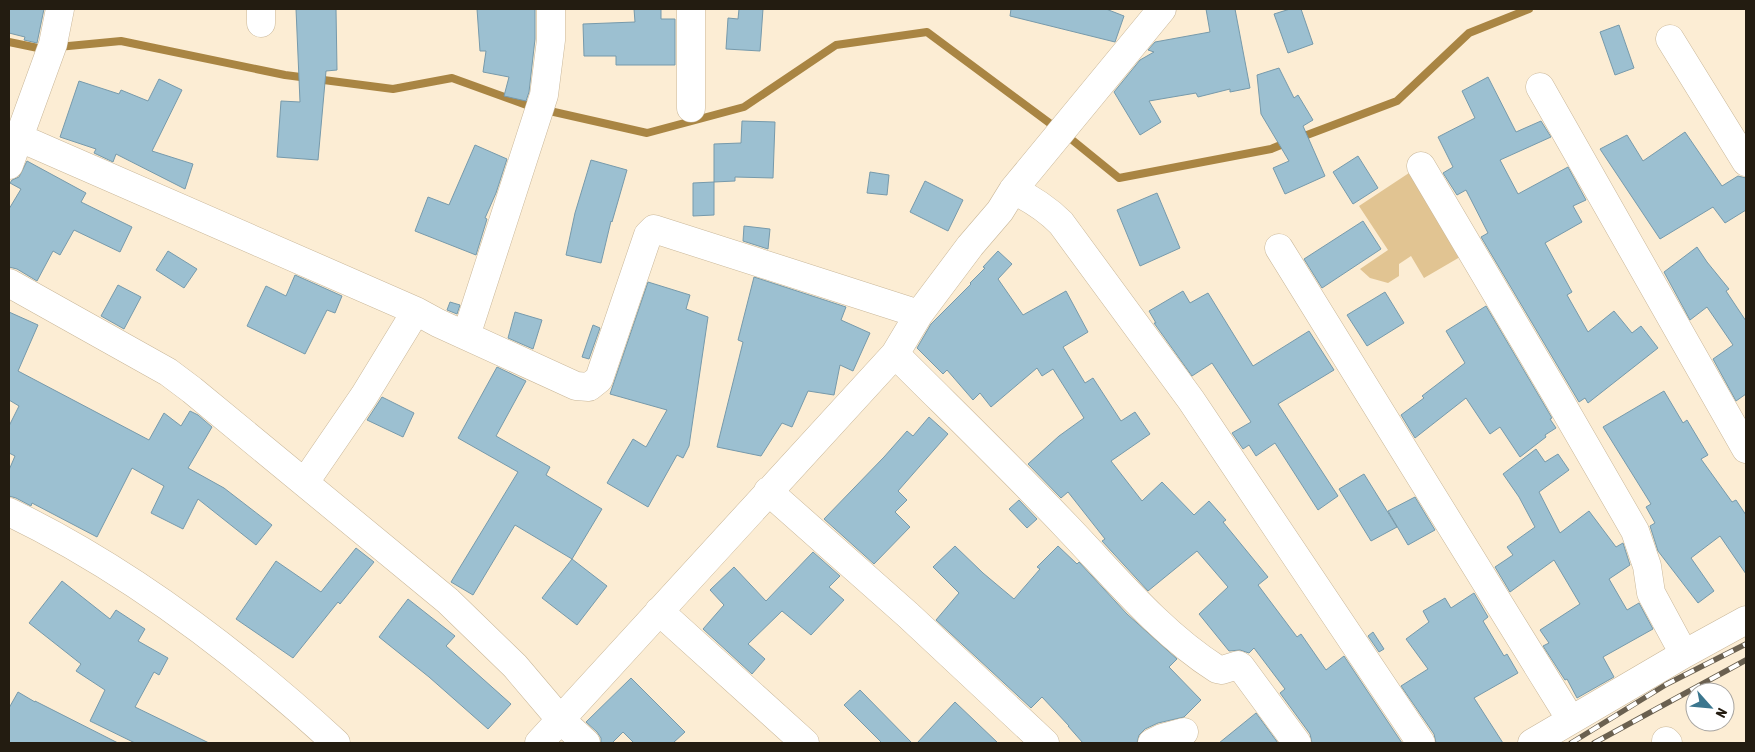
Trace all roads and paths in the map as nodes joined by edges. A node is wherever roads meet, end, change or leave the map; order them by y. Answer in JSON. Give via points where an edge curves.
{"nodes":[{"id":1,"x":60,"y":9,"type":"edge"},
{"id":2,"x":551,"y":9,"type":"edge"},
{"id":3,"x":691,"y":9,"type":"edge"},
{"id":4,"x":1162,"y":9,"type":"edge"},
{"id":5,"x":1670,"y":39,"type":"dead end"},
{"id":6,"x":1540,"y":87,"type":"dead end"},
{"id":7,"x":691,"y":108,"type":"dead end"},
{"id":8,"x":20,"y":138,"type":"junction"},
{"id":9,"x":1746,"y":162,"type":"edge"},
{"id":10,"x":9,"y":165,"type":"edge"},
{"id":11,"x":1421,"y":166,"type":"dead end"},
{"id":12,"x":1013,"y":190,"type":"junction"},
{"id":13,"x":1279,"y":248,"type":"dead end"},
{"id":14,"x":9,"y":283,"type":"edge"},
{"id":15,"x":416,"y":311,"type":"junction"},
{"id":16,"x":919,"y":314,"type":"junction"},
{"id":17,"x":466,"y":336,"type":"junction"},
{"id":18,"x":894,"y":354,"type":"junction"},
{"id":19,"x":1746,"y":449,"type":"edge"},
{"id":20,"x":305,"y":482,"type":"junction"},
{"id":21,"x":768,"y":491,"type":"junction"},
{"id":22,"x":9,"y":512,"type":"edge"},
{"id":23,"x":659,"y":611,"type":"junction"},
{"id":24,"x":1746,"y":620,"type":"edge"},
{"id":25,"x":1684,"y":654,"type":"junction"},
{"id":26,"x":560,"y":720,"type":"junction"},
{"id":27,"x":1571,"y":720,"type":"junction"},
{"id":28,"x":1184,"y":732,"type":"dead end"},
{"id":29,"x":794,"y":740,"type":"edge"},
{"id":30,"x":336,"y":743,"type":"edge"},
{"id":31,"x":539,"y":743,"type":"edge"},
{"id":32,"x":586,"y":743,"type":"edge"},
{"id":33,"x":1046,"y":743,"type":"edge"},
{"id":34,"x":1152,"y":743,"type":"edge"},
{"id":35,"x":1297,"y":743,"type":"edge"},
{"id":36,"x":1421,"y":743,"type":"edge"},
{"id":37,"x":1532,"y":743,"type":"edge"}],
"edges":[{"from":1,"to":8,"type":"street","via":[[53,44]]},
{"from":2,"to":17,"type":"street","via":[[551,40],[544,95]]},
{"from":3,"to":7,"type":"street"},
{"from":4,"to":12,"type":"street"},
{"from":5,"to":9,"type":"street"},
{"from":6,"to":19,"type":"street"},
{"from":8,"to":10,"type":"street"},
{"from":8,"to":15,"type":"street"},
{"from":11,"to":25,"type":"street","via":[[1634,531],[1647,566],[1650,593]]},
{"from":12,"to":16,"type":"street"},
{"from":12,"to":36,"type":"street","via":[[1049,211],[1073,239],[1191,400]]},
{"from":13,"to":27,"type":"street"},
{"from":14,"to":20,"type":"street","via":[[168,372]]},
{"from":15,"to":17,"type":"street"},
{"from":15,"to":20,"type":"street","via":[[364,396]]},
{"from":16,"to":17,"type":"street","via":[[654,229],[648,235],[599,379],[588,386],[576,386]]},
{"from":16,"to":18,"type":"street"},
{"from":18,"to":21,"type":"street"},
{"from":18,"to":35,"type":"street","via":[[1017,474],[1187,649],[1217,669],[1241,667]]},
{"from":20,"to":26,"type":"street","via":[[448,601],[515,666]]},
{"from":21,"to":23,"type":"street"},
{"from":21,"to":33,"type":"street"},
{"from":22,"to":30,"type":"street","via":[[55,534],[144,590],[219,644]]},
{"from":23,"to":26,"type":"street"},
{"from":23,"to":29,"type":"street"},
{"from":24,"to":25,"type":"street"},
{"from":25,"to":27,"type":"street"},
{"from":26,"to":31,"type":"street"},
{"from":26,"to":32,"type":"street"},
{"from":27,"to":37,"type":"street"},
{"from":28,"to":34,"type":"street"}]}
